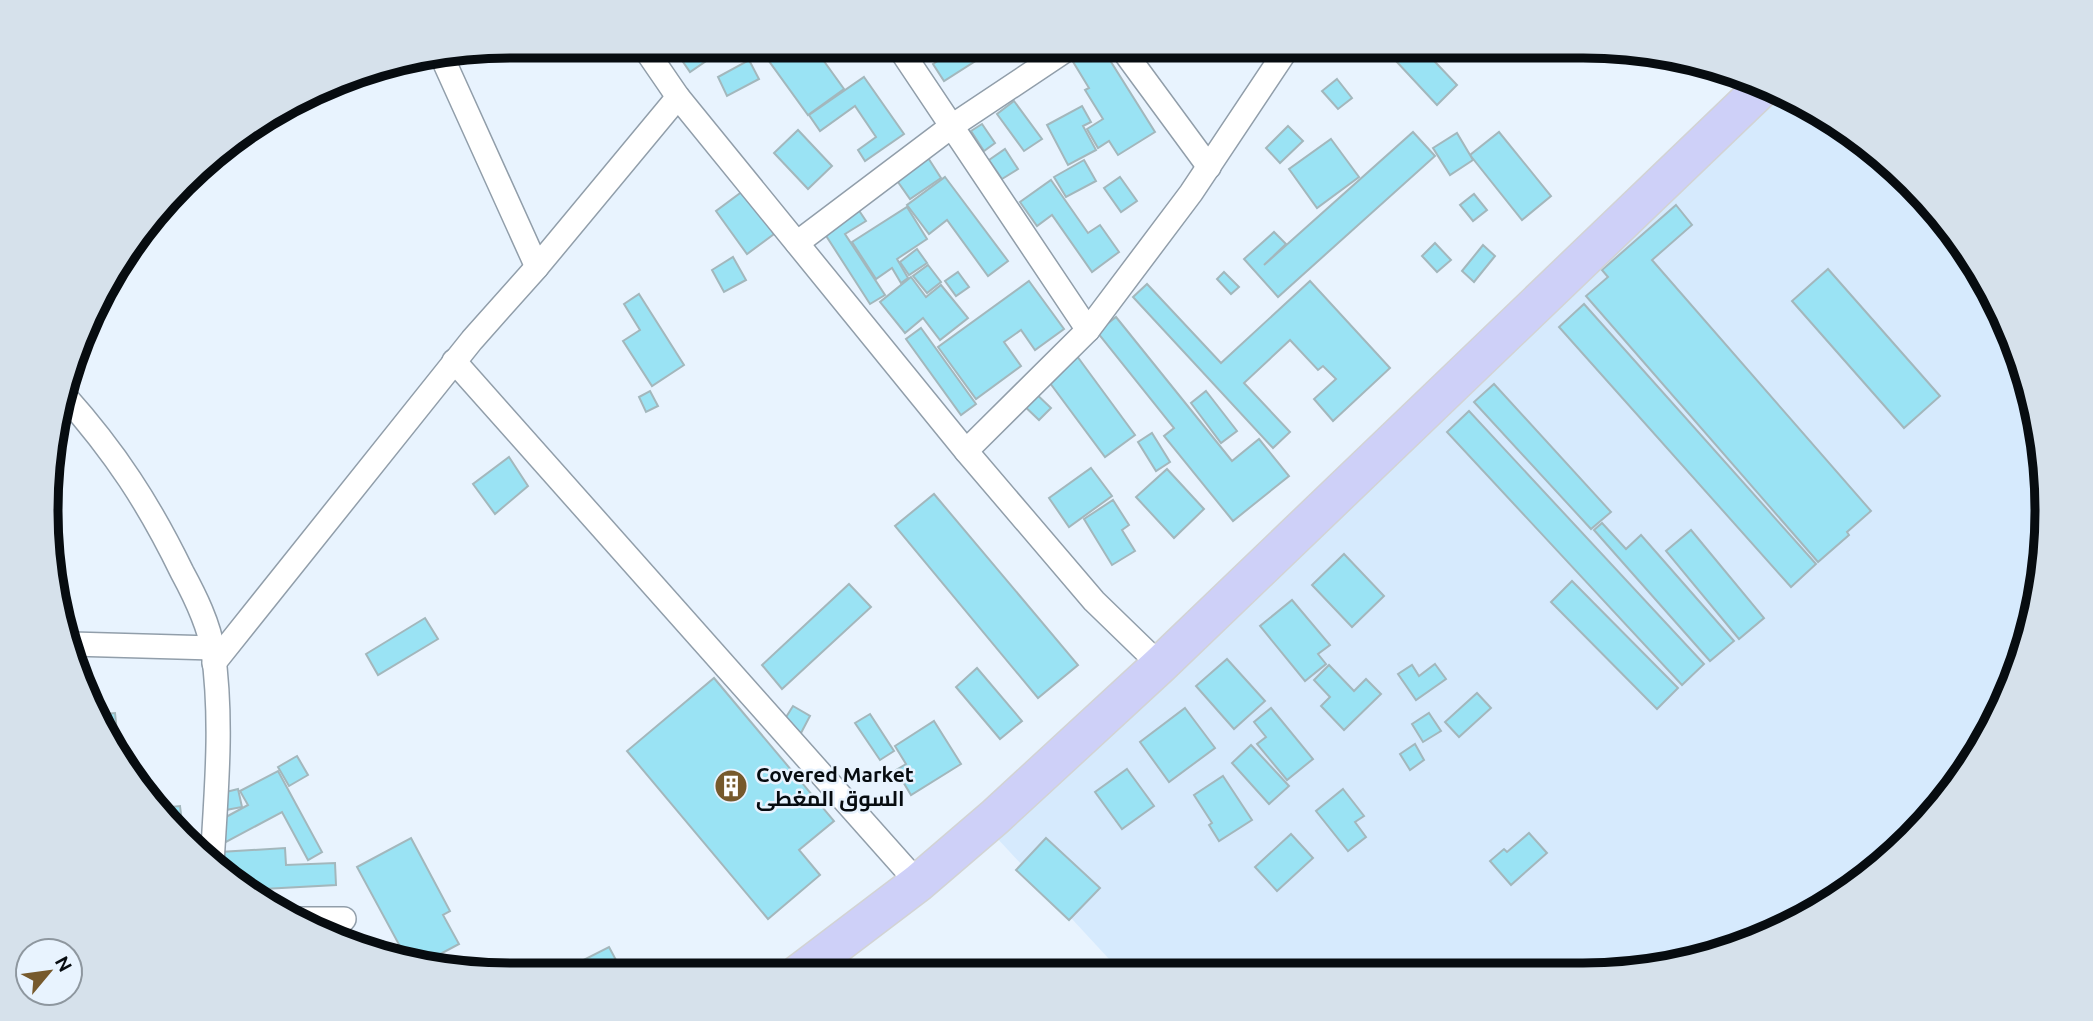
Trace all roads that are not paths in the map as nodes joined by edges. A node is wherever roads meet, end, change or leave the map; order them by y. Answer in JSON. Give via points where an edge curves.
{"nodes":[{"id":1,"x":651,"y":58,"type":"edge"},
{"id":2,"x":906,"y":58,"type":"edge"},
{"id":3,"x":1054,"y":58,"type":"edge"},
{"id":4,"x":1129,"y":58,"type":"edge"},
{"id":5,"x":1281,"y":58,"type":"edge"},
{"id":6,"x":445,"y":63,"type":"edge"},
{"id":7,"x":1757,"y":92,"type":"edge"},
{"id":8,"x":678,"y":97,"type":"junction"},
{"id":9,"x":952,"y":126,"type":"junction"},
{"id":10,"x":1209,"y":167,"type":"junction"},
{"id":11,"x":797,"y":243,"type":"junction"},
{"id":12,"x":537,"y":267,"type":"junction"},
{"id":13,"x":1088,"y":330,"type":"junction"},
{"id":14,"x":454,"y":361,"type":"junction"},
{"id":15,"x":71,"y":402,"type":"edge"},
{"id":16,"x":966,"y":451,"type":"junction"},
{"id":17,"x":78,"y":645,"type":"edge"},
{"id":18,"x":214,"y":656,"type":"junction"},
{"id":19,"x":1160,"y":664,"type":"junction"},
{"id":20,"x":213,"y":852,"type":"edge"},
{"id":21,"x":918,"y":883,"type":"junction"},
{"id":22,"x":314,"y":919,"type":"edge"},
{"id":23,"x":344,"y":919,"type":"dead end"},
{"id":24,"x":813,"y":963,"type":"edge"}],
"edges":[{"from":1,"to":8,"type":"street"},
{"from":2,"to":9,"type":"street"},
{"from":3,"to":9,"type":"street"},
{"from":4,"to":10,"type":"street"},
{"from":5,"to":10,"type":"street"},
{"from":6,"to":12,"type":"street"},
{"from":7,"to":19,"type":"main road"},
{"from":8,"to":11,"type":"street"},
{"from":8,"to":12,"type":"street"},
{"from":9,"to":11,"type":"street"},
{"from":9,"to":13,"type":"street"},
{"from":10,"to":13,"type":"street"},
{"from":11,"to":16,"type":"street"},
{"from":12,"to":14,"type":"street"},
{"from":13,"to":16,"type":"street"},
{"from":14,"to":18,"type":"street"},
{"from":14,"to":21,"type":"street"},
{"from":15,"to":18,"type":"street","via":[[144,499],[201,611]]},
{"from":16,"to":19,"type":"street","via":[[1094,601]]},
{"from":17,"to":18,"type":"street"},
{"from":18,"to":20,"type":"street","via":[[220,720]]},
{"from":19,"to":21,"type":"main road"},
{"from":21,"to":24,"type":"main road"},
{"from":22,"to":23,"type":"street"}]}
